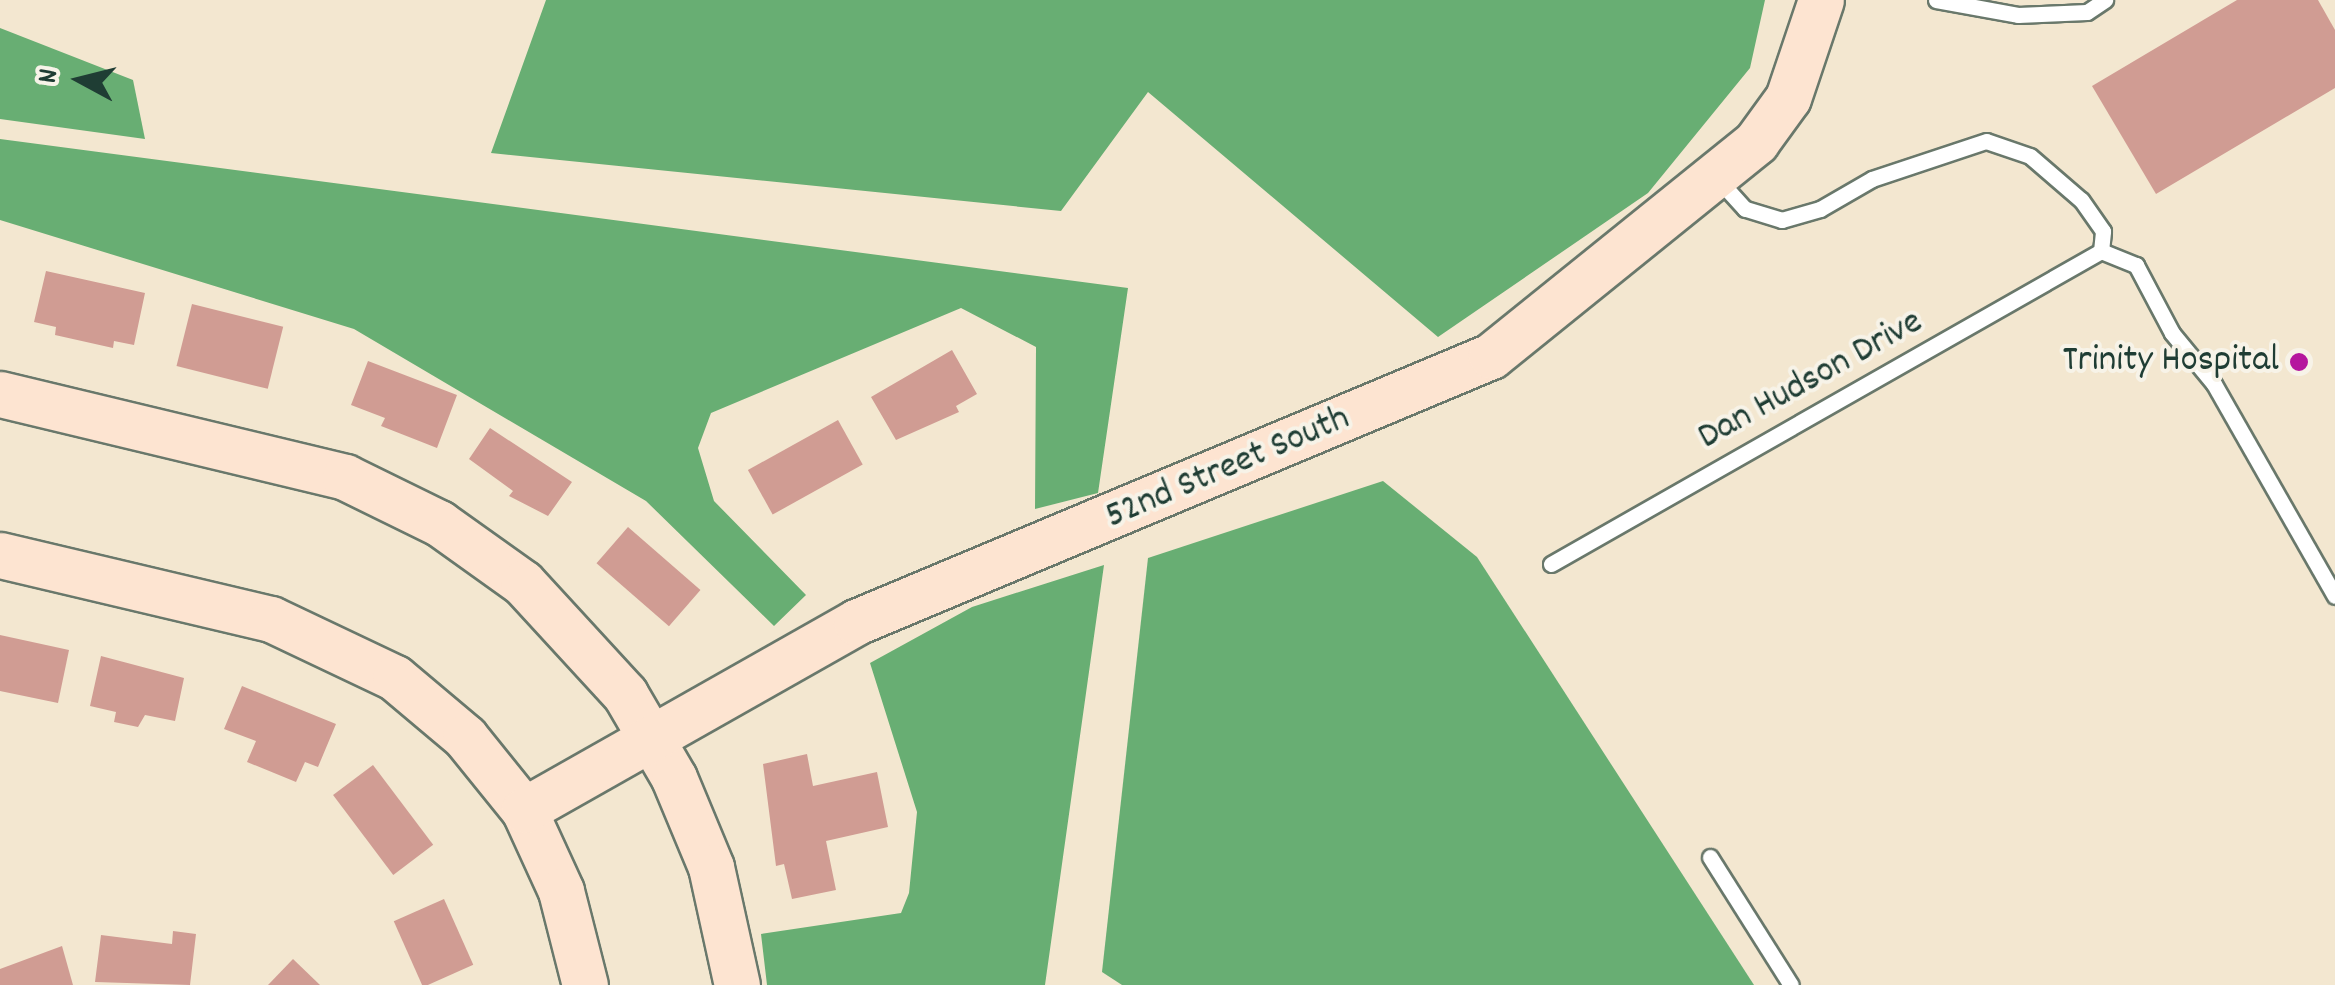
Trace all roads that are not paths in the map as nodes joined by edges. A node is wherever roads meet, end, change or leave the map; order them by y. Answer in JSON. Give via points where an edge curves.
{"nodes":[{"id":1,"x":1821,"y":0,"type":"edge"},
{"id":2,"x":1936,"y":0,"type":"edge"},
{"id":3,"x":2105,"y":0,"type":"edge"},
{"id":4,"x":1714,"y":174,"type":"junction"},
{"id":5,"x":2101,"y":252,"type":"junction"},
{"id":6,"x":0,"y":394,"type":"edge"},
{"id":7,"x":0,"y":555,"type":"edge"},
{"id":8,"x":1551,"y":564,"type":"dead end"},
{"id":9,"x":2335,"y":596,"type":"edge"},
{"id":10,"x":652,"y":736,"type":"junction"},
{"id":11,"x":524,"y":810,"type":"junction"},
{"id":12,"x":1710,"y":857,"type":"dead end"},
{"id":13,"x":584,"y":985,"type":"edge"},
{"id":14,"x":737,"y":985,"type":"edge"},
{"id":15,"x":1791,"y":985,"type":"edge"}],
"edges":[{"from":1,"to":4,"type":"street","name":"52nd Street South","via":[[1788,98],[1756,142]]},
{"from":2,"to":3,"type":"lane","via":[[2018,15],[2087,12]]},
{"from":4,"to":5,"type":"lane","via":[[1745,209],[1782,220],[1820,209],[1872,178],[1986,141],[2030,156],[2082,200],[2103,231]]},
{"from":4,"to":10,"type":"street","name":"52nd Street South","via":[[1491,356],[856,622]]},
{"from":5,"to":8,"type":"lane","name":"Dan Hudson Drive"},
{"from":5,"to":9,"type":"lane","via":[[2136,265],[2172,333],[2214,384]]},
{"from":6,"to":10,"type":"street","via":[[296,460],[393,498],[483,551],[560,616]]},
{"from":7,"to":11,"type":"street","via":[[271,619],[342,648],[431,706]]},
{"from":10,"to":11,"type":"street","name":"52nd Street South"},
{"from":10,"to":14,"type":"street","via":[[711,866]]},
{"from":11,"to":13,"type":"street","via":[[562,891]]},
{"from":12,"to":15,"type":"lane"}]}
